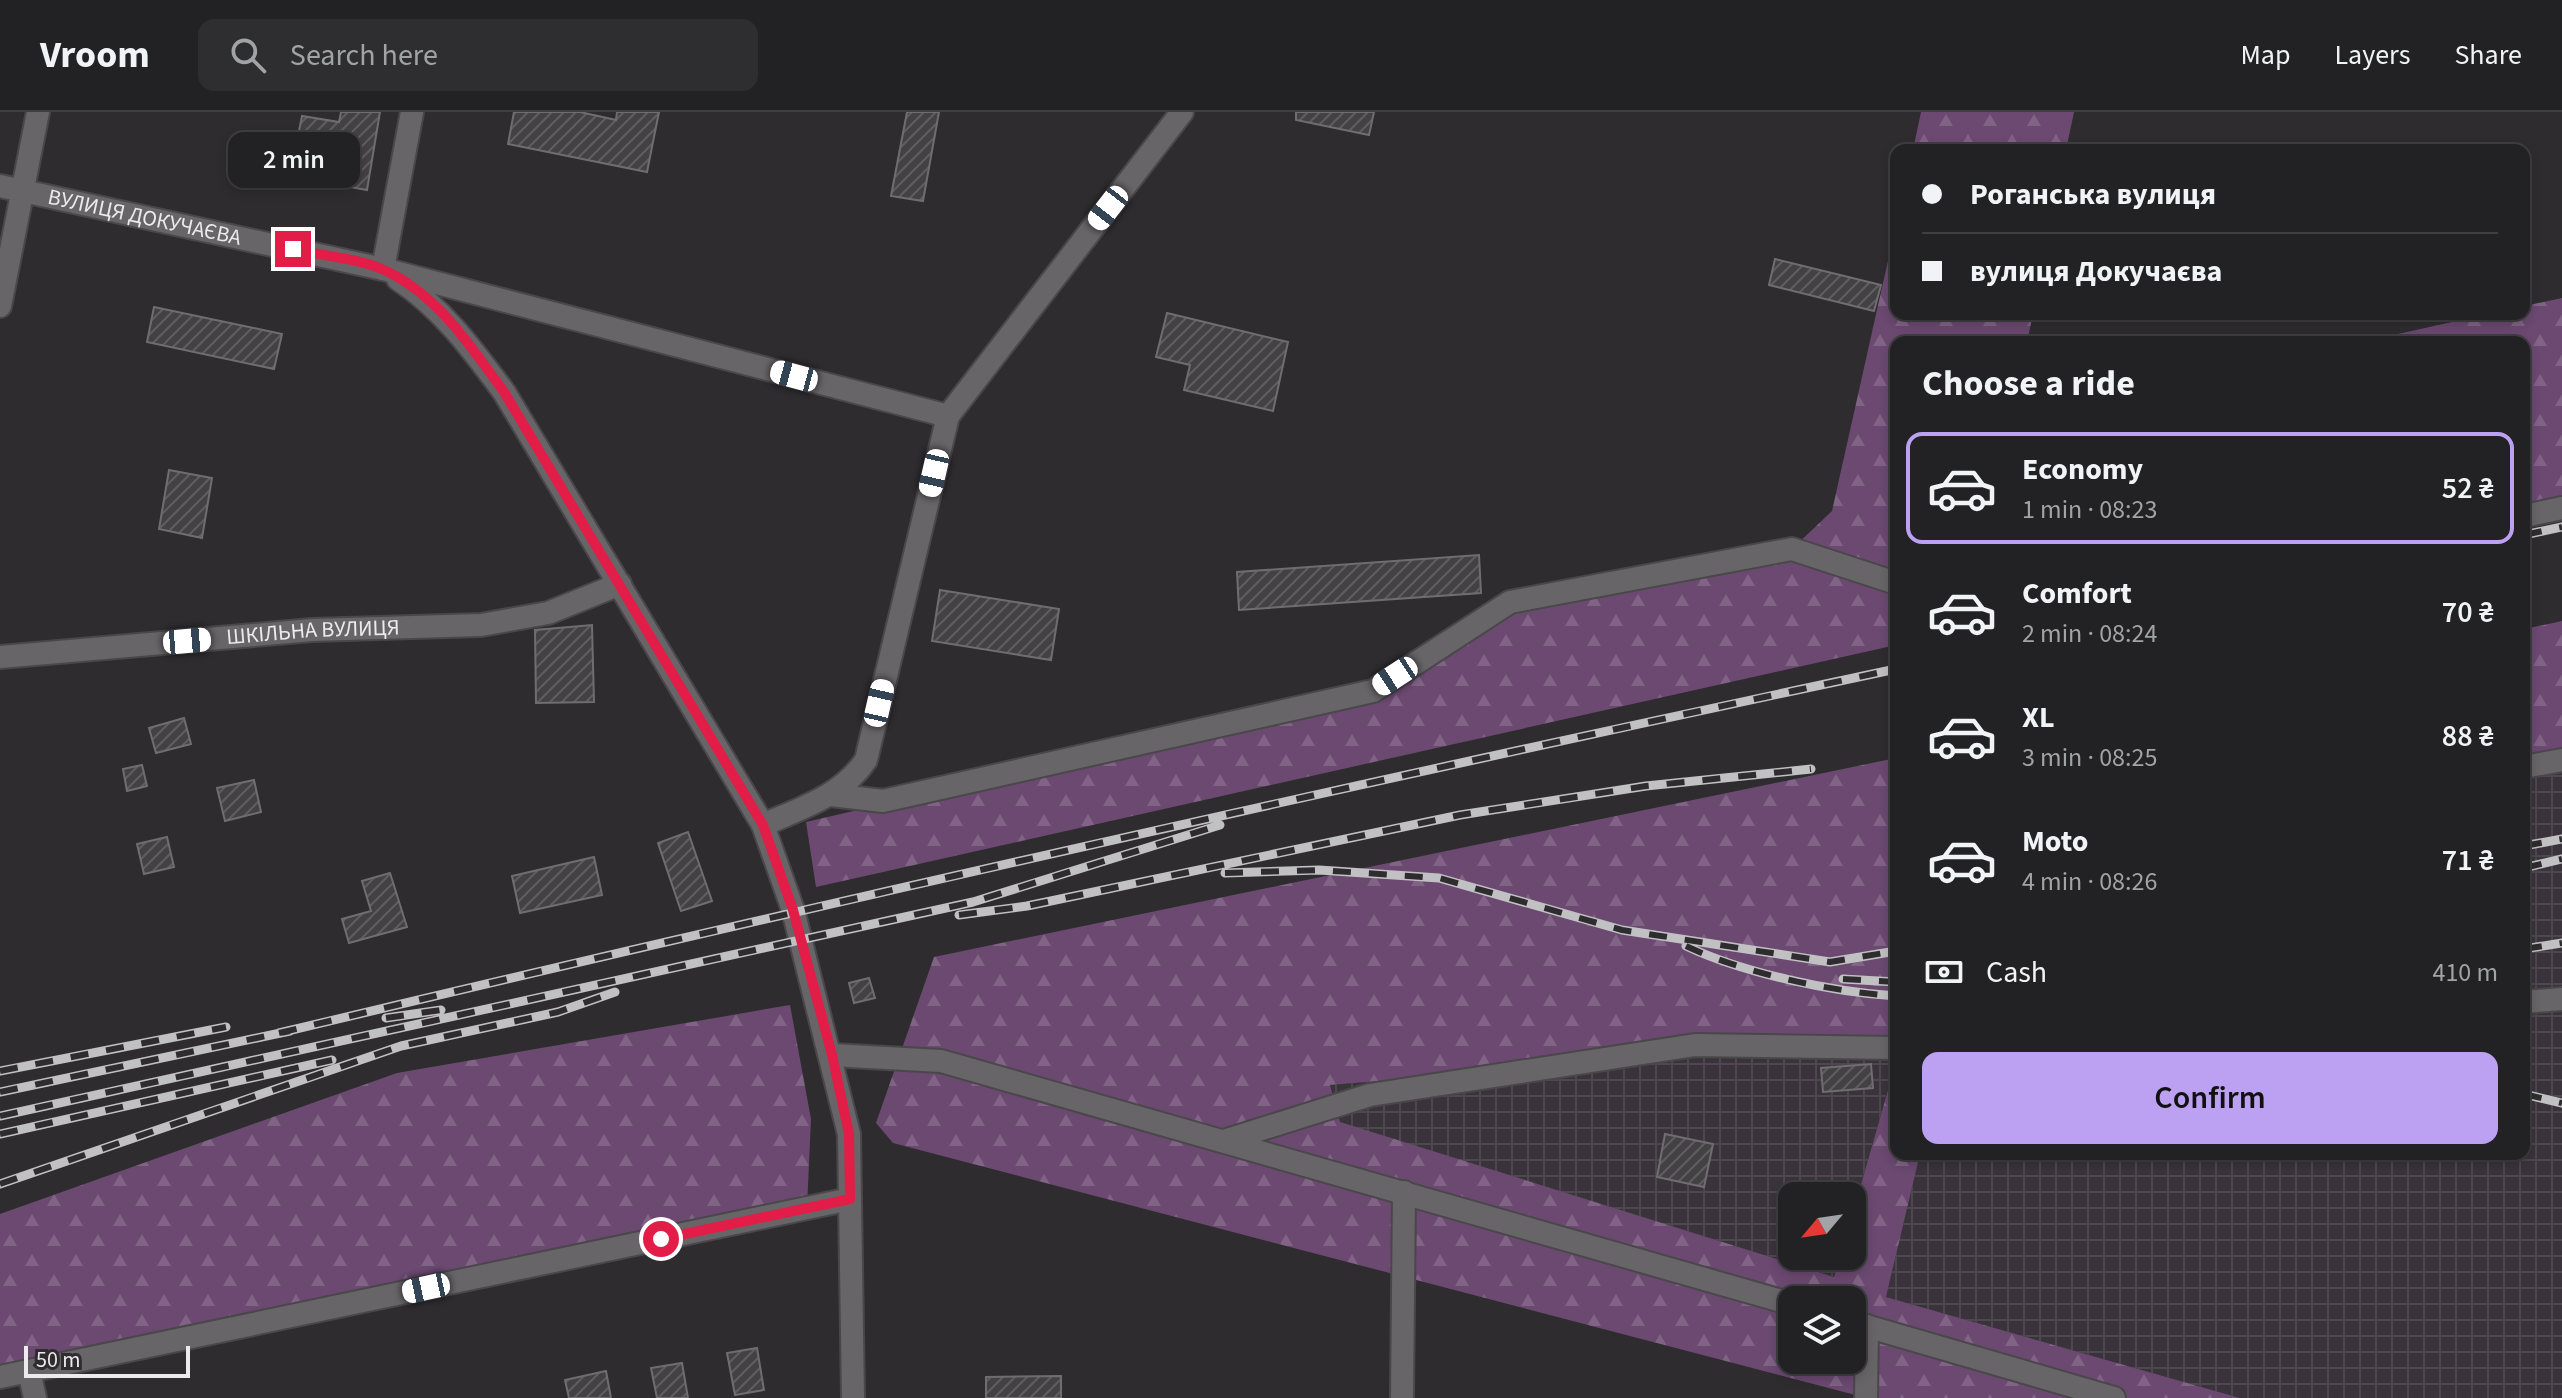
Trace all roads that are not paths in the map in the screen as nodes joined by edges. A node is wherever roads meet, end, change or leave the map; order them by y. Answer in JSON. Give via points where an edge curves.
{"nodes":[{"id":1,"x":38,"y":112,"type":"edge"},
{"id":2,"x":412,"y":112,"type":"edge"},
{"id":3,"x":1182,"y":112,"type":"edge"},
{"id":4,"x":0,"y":186,"type":"edge"},
{"id":5,"x":24,"y":190,"type":"junction"},
{"id":6,"x":383,"y":269,"type":"junction"},
{"id":7,"x":0,"y":306,"type":"edge"},
{"id":8,"x":948,"y":416,"type":"junction"},
{"id":9,"x":2562,"y":508,"type":"edge"},
{"id":10,"x":2530,"y":515,"type":"edge"},
{"id":11,"x":1890,"y":581,"type":"edge"},
{"id":12,"x":620,"y":584,"type":"junction"},
{"id":13,"x":0,"y":657,"type":"edge"},
{"id":14,"x":2562,"y":760,"type":"edge"},
{"id":15,"x":2530,"y":766,"type":"edge"},
{"id":16,"x":831,"y":795,"type":"junction"},
{"id":17,"x":763,"y":825,"type":"junction"},
{"id":18,"x":2562,"y":999,"type":"edge"},
{"id":19,"x":2530,"y":1002,"type":"edge"},
{"id":20,"x":1890,"y":1048,"type":"edge"},
{"id":21,"x":832,"y":1055,"type":"junction"},
{"id":22,"x":1227,"y":1140,"type":"junction"},
{"id":23,"x":1404,"y":1192,"type":"junction"},
{"id":24,"x":850,"y":1199,"type":"junction"},
{"id":25,"x":1778,"y":1300,"type":"edge"},
{"id":26,"x":1866,"y":1326,"type":"edge"},
{"id":27,"x":29,"y":1371,"type":"junction"},
{"id":28,"x":1864,"y":1374,"type":"edge"},
{"id":29,"x":0,"y":1377,"type":"edge"},
{"id":30,"x":35,"y":1398,"type":"edge"},
{"id":31,"x":853,"y":1398,"type":"edge"},
{"id":32,"x":1402,"y":1398,"type":"edge"},
{"id":33,"x":1866,"y":1398,"type":"edge"},
{"id":34,"x":2114,"y":1398,"type":"edge"}],
"edges":[{"from":1,"to":5,"type":"street"},
{"from":2,"to":6,"type":"street"},
{"from":3,"to":8,"type":"street"},
{"from":4,"to":5,"type":"street","name":"ВУЛИЦЯ ДОКУЧАЄВА"},
{"from":5,"to":6,"type":"street","name":"ВУЛИЦЯ ДОКУЧАЄВА"},
{"from":5,"to":7,"type":"street"},
{"from":6,"to":8,"type":"street","name":"ВУЛИЦЯ ДОКУЧАЄВА"},
{"from":6,"to":12,"type":"street","via":[[421,294],[457,328],[504,392]]},
{"from":8,"to":16,"type":"street","via":[[866,760]]},
{"from":9,"to":10,"type":"street"},
{"from":11,"to":16,"type":"street","via":[[1792,549],[1510,602],[1373,691],[883,801]]},
{"from":12,"to":13,"type":"street","name":"ШКІЛЬНА ВУЛИЦЯ","via":[[548,613],[481,625],[312,630]]},
{"from":12,"to":17,"type":"street"},
{"from":14,"to":15,"type":"street"},
{"from":16,"to":17,"type":"street"},
{"from":17,"to":21,"type":"street","via":[[793,910]]},
{"from":18,"to":19,"type":"street"},
{"from":20,"to":22,"type":"street","via":[[1695,1045],[1370,1095]]},
{"from":21,"to":22,"type":"street","via":[[941,1061]]},
{"from":21,"to":24,"type":"street","via":[[849,1134]]},
{"from":22,"to":23,"type":"street"},
{"from":23,"to":25,"type":"street"},
{"from":23,"to":32,"type":"street"},
{"from":24,"to":27,"type":"street"},
{"from":24,"to":31,"type":"street"},
{"from":26,"to":34,"type":"street"},
{"from":27,"to":29,"type":"street"},
{"from":27,"to":30,"type":"street"},
{"from":28,"to":33,"type":"street"}]}
